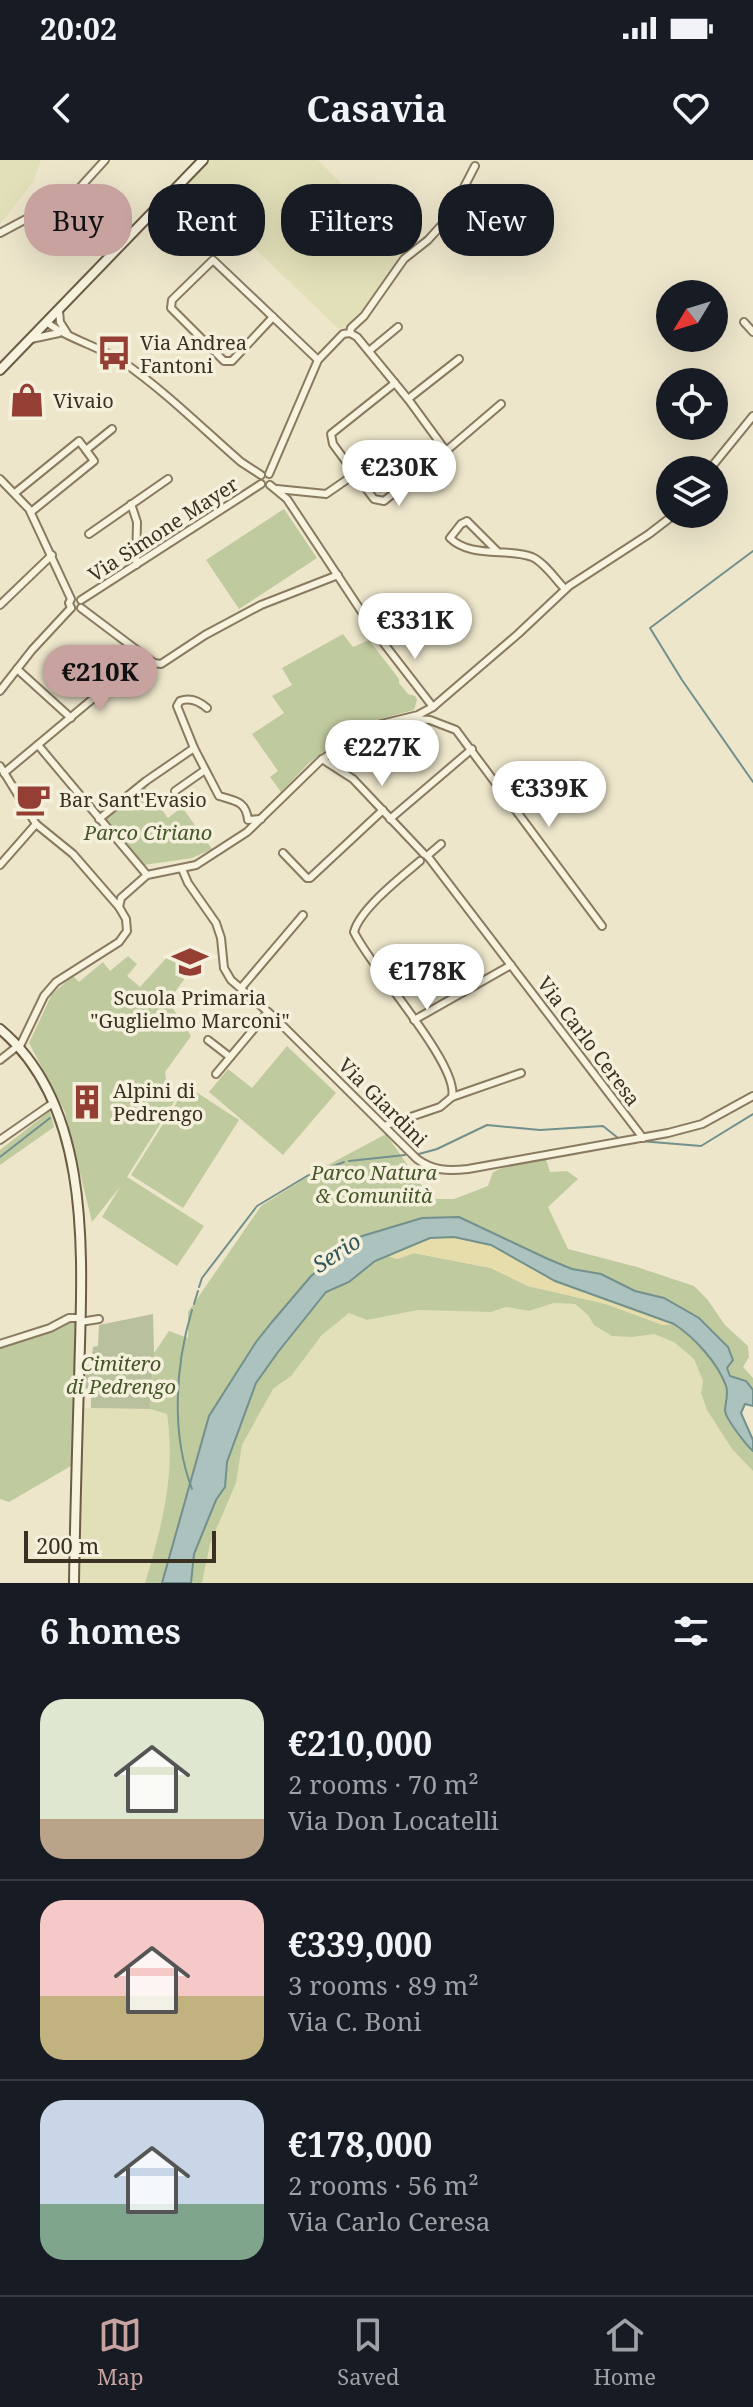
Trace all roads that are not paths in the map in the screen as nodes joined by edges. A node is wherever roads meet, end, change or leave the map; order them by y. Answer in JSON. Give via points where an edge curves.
{"nodes":[{"id":1,"x":105,"y":160,"type":"edge"},
{"id":2,"x":203,"y":160,"type":"edge"},
{"id":3,"x":475,"y":166,"type":"dead end"},
{"id":4,"x":0,"y":233,"type":"edge"},
{"id":5,"x":60,"y":308,"type":"junction"},
{"id":6,"x":273,"y":317,"type":"junction"},
{"id":7,"x":47,"y":322,"type":"junction"},
{"id":8,"x":744,"y":322,"type":"dead end"},
{"id":9,"x":398,"y":327,"type":"dead end"},
{"id":10,"x":753,"y":332,"type":"edge"},
{"id":11,"x":67,"y":333,"type":"junction"},
{"id":12,"x":350,"y":333,"type":"junction"},
{"id":13,"x":29,"y":340,"type":"junction"},
{"id":14,"x":369,"y":351,"type":"junction"},
{"id":15,"x":459,"y":359,"type":"dead end"},
{"id":16,"x":318,"y":360,"type":"junction"},
{"id":17,"x":0,"y":370,"type":"edge"},
{"id":18,"x":395,"y":383,"type":"junction"},
{"id":19,"x":408,"y":399,"type":"junction"},
{"id":20,"x":501,"y":404,"type":"dead end"},
{"id":21,"x":753,"y":416,"type":"edge"},
{"id":22,"x":112,"y":429,"type":"dead end"},
{"id":23,"x":86,"y":450,"type":"junction"},
{"id":24,"x":446,"y":451,"type":"junction"},
{"id":25,"x":720,"y":456,"type":"edge"},
{"id":26,"x":265,"y":474,"type":"junction"},
{"id":27,"x":355,"y":474,"type":"junction"},
{"id":28,"x":0,"y":479,"type":"edge"},
{"id":29,"x":168,"y":479,"type":"dead end"},
{"id":30,"x":261,"y":484,"type":"junction"},
{"id":31,"x":7,"y":486,"type":"junction"},
{"id":32,"x":274,"y":487,"type":"junction"},
{"id":33,"x":0,"y":492,"type":"edge"},
{"id":34,"x":15,"y":493,"type":"junction"},
{"id":35,"x":131,"y":504,"type":"junction"},
{"id":36,"x":31,"y":512,"type":"junction"},
{"id":37,"x":657,"y":528,"type":"edge"},
{"id":38,"x":89,"y":534,"type":"dead end"},
{"id":39,"x":498,"y":552,"type":"junction"},
{"id":40,"x":52,"y":555,"type":"junction"},
{"id":41,"x":136,"y":565,"type":"junction"},
{"id":42,"x":338,"y":575,"type":"junction"},
{"id":43,"x":565,"y":589,"type":"junction"},
{"id":44,"x":71,"y":599,"type":"junction"},
{"id":45,"x":81,"y":604,"type":"junction"},
{"id":46,"x":0,"y":605,"type":"edge"},
{"id":47,"x":71,"y":608,"type":"junction"},
{"id":48,"x":144,"y":656,"type":"junction"},
{"id":49,"x":17,"y":669,"type":"junction"},
{"id":50,"x":0,"y":691,"type":"edge"},
{"id":51,"x":433,"y":707,"type":"junction"},
{"id":52,"x":207,"y":708,"type":"dead end"},
{"id":53,"x":71,"y":718,"type":"junction"},
{"id":54,"x":405,"y":720,"type":"junction"},
{"id":55,"x":38,"y":745,"type":"junction"},
{"id":56,"x":194,"y":748,"type":"junction"},
{"id":57,"x":472,"y":749,"type":"junction"},
{"id":58,"x":322,"y":759,"type":"junction"},
{"id":59,"x":2,"y":770,"type":"edge"},
{"id":60,"x":205,"y":770,"type":"junction"},
{"id":61,"x":175,"y":791,"type":"dead end"},
{"id":62,"x":383,"y":810,"type":"junction"},
{"id":63,"x":99,"y":819,"type":"junction"},
{"id":64,"x":261,"y":819,"type":"junction"},
{"id":65,"x":390,"y":819,"type":"junction"},
{"id":66,"x":248,"y":820,"type":"junction"},
{"id":67,"x":36,"y":824,"type":"junction"},
{"id":68,"x":247,"y":832,"type":"junction"},
{"id":69,"x":441,"y":844,"type":"dead end"},
{"id":70,"x":283,"y":853,"type":"dead end"},
{"id":71,"x":424,"y":861,"type":"junction"},
{"id":72,"x":0,"y":865,"type":"edge"},
{"id":73,"x":182,"y":869,"type":"junction"},
{"id":74,"x":147,"y":875,"type":"junction"},
{"id":75,"x":119,"y":907,"type":"junction"},
{"id":76,"x":303,"y":915,"type":"dead end"},
{"id":77,"x":602,"y":926,"type":"dead end"},
{"id":78,"x":511,"y":965,"type":"junction"},
{"id":79,"x":241,"y":988,"type":"junction"},
{"id":80,"x":268,"y":1012,"type":"junction"},
{"id":81,"x":414,"y":1020,"type":"junction"},
{"id":82,"x":0,"y":1029,"type":"edge"},
{"id":83,"x":208,"y":1040,"type":"dead end"},
{"id":84,"x":20,"y":1045,"type":"junction"},
{"id":85,"x":230,"y":1057,"type":"junction"},
{"id":86,"x":0,"y":1060,"type":"edge"},
{"id":87,"x":521,"y":1073,"type":"dead end"},
{"id":88,"x":216,"y":1074,"type":"dead end"},
{"id":89,"x":753,"y":1096,"type":"edge"},
{"id":90,"x":452,"y":1097,"type":"junction"},
{"id":91,"x":53,"y":1103,"type":"junction"},
{"id":92,"x":384,"y":1126,"type":"junction"},
{"id":93,"x":643,"y":1138,"type":"junction"},
{"id":94,"x":0,"y":1140,"type":"edge"},
{"id":95,"x":99,"y":1319,"type":"dead end"},
{"id":96,"x":80,"y":1320,"type":"junction"},
{"id":97,"x":0,"y":1344,"type":"edge"},
{"id":98,"x":74,"y":1583,"type":"edge"}],
"edges":[{"from":1,"to":4,"type":"street","via":[[75,193]]},
{"from":2,"to":5,"type":"street"},
{"from":3,"to":12,"type":"street","via":[[448,218],[404,259]]},
{"from":5,"to":7,"type":"street"},
{"from":5,"to":11,"type":"street"},
{"from":6,"to":6,"type":"street","via":[[232,361],[224,361],[171,308],[172,300],[213,260]]},
{"from":6,"to":16,"type":"street"},
{"from":7,"to":11,"type":"street"},
{"from":7,"to":13,"type":"street"},
{"from":8,"to":10,"type":"street"},
{"from":9,"to":14,"type":"street"},
{"from":11,"to":13,"type":"street"},
{"from":11,"to":26,"type":"street","via":[[122,362],[241,462]]},
{"from":12,"to":14,"type":"street"},
{"from":12,"to":16,"type":"street"},
{"from":13,"to":17,"type":"street"},
{"from":14,"to":18,"type":"street"},
{"from":15,"to":19,"type":"street"},
{"from":16,"to":26,"type":"street"},
{"from":18,"to":19,"type":"street"},
{"from":18,"to":27,"type":"street","via":[[331,434]]},
{"from":19,"to":24,"type":"street"},
{"from":20,"to":24,"type":"street"},
{"from":21,"to":25,"type":"street"},
{"from":22,"to":23,"type":"street"},
{"from":23,"to":34,"type":"street","via":[[79,441]]},
{"from":23,"to":36,"type":"street","via":[[94,461]]},
{"from":24,"to":27,"type":"street","via":[[384,501],[374,499]]},
{"from":26,"to":30,"type":"street"},
{"from":26,"to":32,"type":"street"},
{"from":27,"to":32,"type":"street","via":[[326,494]]},
{"from":28,"to":31,"type":"street"},
{"from":29,"to":35,"type":"street"},
{"from":30,"to":32,"type":"street"},
{"from":30,"to":41,"type":"street","name":"Via Simone Mayer"},
{"from":31,"to":33,"type":"street"},
{"from":31,"to":34,"type":"street"},
{"from":32,"to":42,"type":"street"},
{"from":34,"to":36,"type":"street"},
{"from":35,"to":38,"type":"street"},
{"from":35,"to":41,"type":"street","via":[[137,522]]},
{"from":36,"to":40,"type":"street"},
{"from":37,"to":43,"type":"street"},
{"from":39,"to":39,"type":"street","via":[[457,545],[450,538],[467,521]]},
{"from":39,"to":43,"type":"street","via":[[536,559]]},
{"from":40,"to":44,"type":"street"},
{"from":40,"to":46,"type":"street"},
{"from":41,"to":45,"type":"street","name":"Via Simone Mayer"},
{"from":42,"to":48,"type":"street","via":[[261,605],[161,664]]},
{"from":42,"to":51,"type":"street"},
{"from":43,"to":51,"type":"street"},
{"from":44,"to":45,"type":"street","via":[[77,597]]},
{"from":44,"to":47,"type":"street"},
{"from":45,"to":47,"type":"street"},
{"from":45,"to":48,"type":"street"},
{"from":47,"to":49,"type":"street"},
{"from":48,"to":53,"type":"street"},
{"from":49,"to":50,"type":"street"},
{"from":49,"to":53,"type":"street"},
{"from":51,"to":54,"type":"street"},
{"from":52,"to":56,"type":"street","via":[[186,699],[177,706]]},
{"from":53,"to":55,"type":"street"},
{"from":54,"to":57,"type":"street","via":[[451,726]]},
{"from":54,"to":58,"type":"street","via":[[365,730]]},
{"from":55,"to":59,"type":"street"},
{"from":55,"to":63,"type":"street"},
{"from":56,"to":60,"type":"street"},
{"from":56,"to":63,"type":"street"},
{"from":57,"to":65,"type":"street"},
{"from":57,"to":77,"type":"street"},
{"from":58,"to":62,"type":"street","name":"Via Carlo Ceresa","via":[[353,779]]},
{"from":58,"to":64,"type":"street"},
{"from":59,"to":67,"type":"street"},
{"from":60,"to":61,"type":"street"},
{"from":60,"to":66,"type":"street","via":[[219,796],[239,801]]},
{"from":62,"to":65,"type":"street","name":"Via Carlo Ceresa"},
{"from":62,"to":70,"type":"street","via":[[310,878]]},
{"from":63,"to":74,"type":"street"},
{"from":64,"to":66,"type":"street"},
{"from":64,"to":68,"type":"street"},
{"from":65,"to":71,"type":"street","name":"Via Carlo Ceresa"},
{"from":66,"to":68,"type":"street"},
{"from":67,"to":72,"type":"street"},
{"from":67,"to":75,"type":"street","via":[[73,854]]},
{"from":68,"to":73,"type":"street"},
{"from":69,"to":71,"type":"street"},
{"from":71,"to":78,"type":"street","name":"Via Carlo Ceresa"},
{"from":71,"to":81,"type":"street","via":[[379,899],[354,929]]},
{"from":73,"to":74,"type":"street"},
{"from":73,"to":79,"type":"street","name":"Via Giardini","via":[[216,923],[224,968]]},
{"from":74,"to":75,"type":"street","via":[[121,898]]},
{"from":75,"to":84,"type":"street","via":[[127,931],[119,942],[56,982]]},
{"from":76,"to":79,"type":"street"},
{"from":78,"to":81,"type":"street"},
{"from":78,"to":93,"type":"street","name":"Via Carlo Ceresa"},
{"from":79,"to":80,"type":"street","name":"Via Giardini"},
{"from":80,"to":85,"type":"street"},
{"from":80,"to":92,"type":"street","name":"Via Giardini"},
{"from":81,"to":90,"type":"street","via":[[441,1060],[454,1089]]},
{"from":82,"to":84,"type":"street"},
{"from":83,"to":85,"type":"street"},
{"from":84,"to":86,"type":"street"},
{"from":84,"to":91,"type":"street"},
{"from":85,"to":88,"type":"street"},
{"from":87,"to":90,"type":"street"},
{"from":89,"to":93,"type":"street","name":"Via Giardini","via":[[702,1124]]},
{"from":90,"to":92,"type":"street","via":[[440,1107]]},
{"from":91,"to":94,"type":"street"},
{"from":91,"to":96,"type":"street","via":[[79,1204]]},
{"from":92,"to":93,"type":"street","name":"Via Giardini","via":[[424,1164],[448,1171]]},
{"from":95,"to":96,"type":"street"},
{"from":96,"to":97,"type":"street","via":[[69,1318]]},
{"from":96,"to":98,"type":"street"}]}
